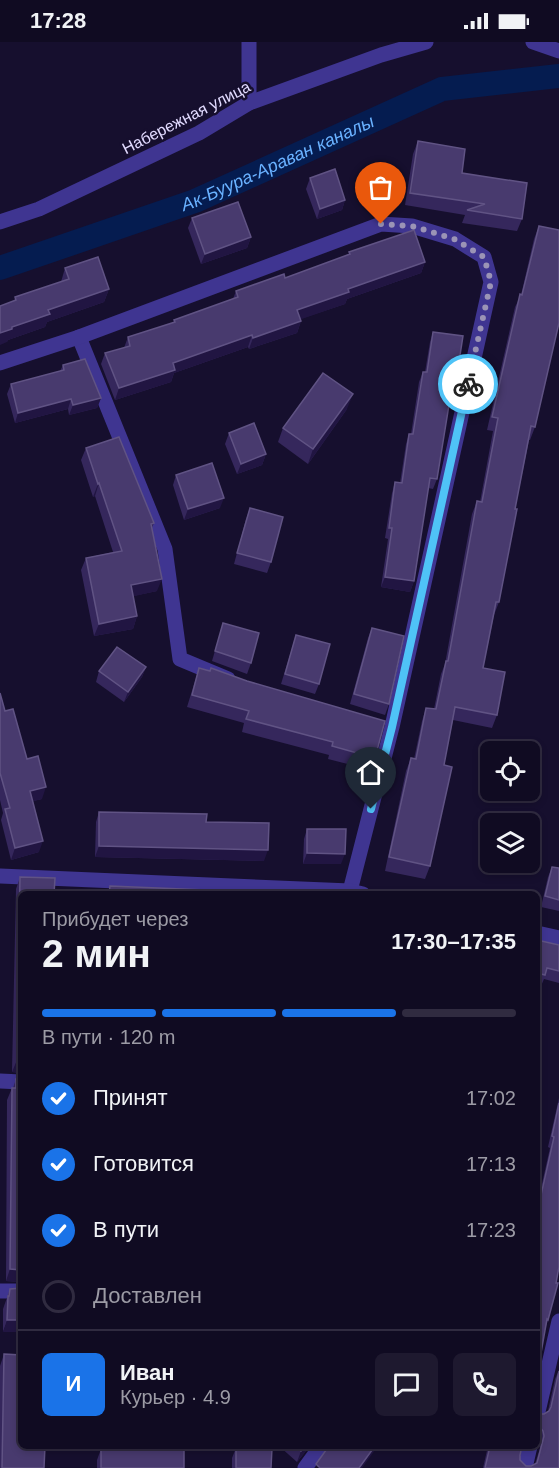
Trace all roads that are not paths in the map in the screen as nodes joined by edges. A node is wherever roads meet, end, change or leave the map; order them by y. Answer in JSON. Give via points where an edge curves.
{"nodes":[{"id":1,"x":249,"y":42,"type":"edge"},
{"id":2,"x":426,"y":42,"type":"edge"},
{"id":3,"x":532,"y":42,"type":"edge"},
{"id":4,"x":559,"y":51,"type":"edge"},
{"id":5,"x":249,"y":103,"type":"junction"},
{"id":6,"x":0,"y":222,"type":"edge"},
{"id":7,"x":79,"y":337,"type":"junction"},
{"id":8,"x":0,"y":363,"type":"edge"},
{"id":9,"x":238,"y":682,"type":"edge"},
{"id":10,"x":0,"y":876,"type":"edge"},
{"id":11,"x":314,"y":891,"type":"edge"},
{"id":12,"x":356,"y":891,"type":"edge"},
{"id":13,"x":540,"y":934,"type":"edge"},
{"id":14,"x":559,"y":938,"type":"edge"},
{"id":15,"x":0,"y":1081,"type":"edge"},
{"id":16,"x":18,"y":1082,"type":"edge"},
{"id":17,"x":0,"y":1291,"type":"edge"},
{"id":18,"x":18,"y":1291,"type":"edge"},
{"id":19,"x":559,"y":1321,"type":"edge"},
{"id":20,"x":540,"y":1403,"type":"edge"},
{"id":21,"x":319,"y":1449,"type":"edge"},
{"id":22,"x":529,"y":1449,"type":"edge"},
{"id":23,"x":305,"y":1468,"type":"edge"},
{"id":24,"x":525,"y":1468,"type":"edge"}],
"edges":[{"from":1,"to":5,"type":"street"},
{"from":2,"to":5,"type":"street","name":"Набережная улица"},
{"from":3,"to":4,"type":"street"},
{"from":5,"to":6,"type":"street","name":"Набережная улица","via":[[199,133],[39,209]]},
{"from":7,"to":8,"type":"street"},
{"from":7,"to":9,"type":"street","via":[[165,549],[180,659]]},
{"from":7,"to":12,"type":"street","via":[[381,224],[412,226],[454,239],[484,257],[491,282],[386,725]]},
{"from":10,"to":11,"type":"street"},
{"from":13,"to":14,"type":"street"},
{"from":15,"to":16,"type":"street"},
{"from":17,"to":18,"type":"street"},
{"from":19,"to":20,"type":"street"},
{"from":21,"to":23,"type":"street"},
{"from":22,"to":24,"type":"street"}]}
